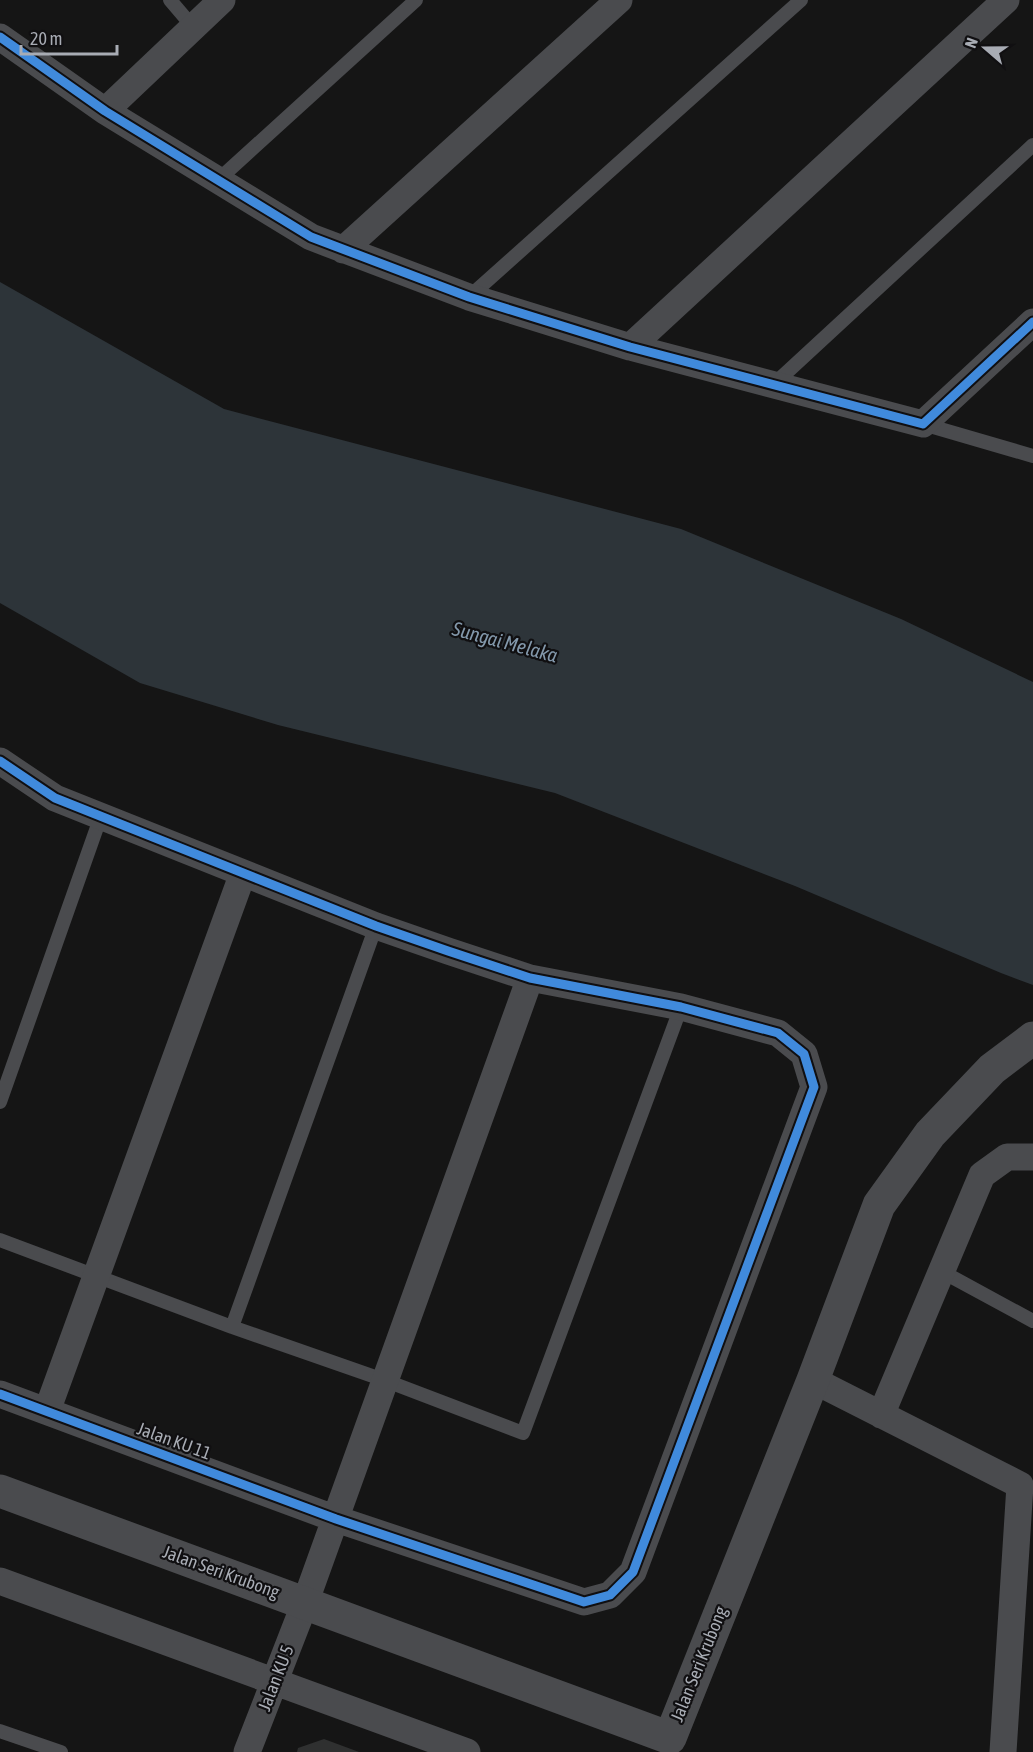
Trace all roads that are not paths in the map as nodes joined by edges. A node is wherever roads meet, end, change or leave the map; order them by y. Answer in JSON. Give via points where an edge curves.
{"nodes":[{"id":1,"x":170,"y":0,"type":"edge"},
{"id":2,"x":222,"y":0,"type":"edge"},
{"id":3,"x":416,"y":0,"type":"edge"},
{"id":4,"x":619,"y":0,"type":"edge"},
{"id":5,"x":801,"y":0,"type":"edge"},
{"id":6,"x":1006,"y":0,"type":"edge"},
{"id":7,"x":193,"y":27,"type":"junction"},
{"id":8,"x":0,"y":37,"type":"edge"},
{"id":9,"x":105,"y":111,"type":"junction"},
{"id":10,"x":1033,"y":145,"type":"edge"},
{"id":11,"x":217,"y":181,"type":"junction"},
{"id":12,"x":343,"y":250,"type":"junction"},
{"id":13,"x":469,"y":297,"type":"junction"},
{"id":14,"x":1033,"y":322,"type":"edge"},
{"id":15,"x":630,"y":347,"type":"junction"},
{"id":16,"x":772,"y":386,"type":"junction"},
{"id":17,"x":922,"y":424,"type":"junction"},
{"id":18,"x":1033,"y":456,"type":"edge"},
{"id":19,"x":0,"y":761,"type":"edge"},
{"id":20,"x":101,"y":816,"type":"junction"},
{"id":21,"x":243,"y":873,"type":"junction"},
{"id":22,"x":376,"y":926,"type":"junction"},
{"id":23,"x":530,"y":978,"type":"junction"},
{"id":24,"x":681,"y":1007,"type":"junction"},
{"id":25,"x":1033,"y":1038,"type":"edge"},
{"id":26,"x":0,"y":1102,"type":"edge"},
{"id":27,"x":1033,"y":1157,"type":"edge"},
{"id":28,"x":0,"y":1240,"type":"edge"},
{"id":29,"x":941,"y":1271,"type":"junction"},
{"id":30,"x":96,"y":1275,"type":"junction"},
{"id":31,"x":1033,"y":1321,"type":"edge"},
{"id":32,"x":232,"y":1327,"type":"junction"},
{"id":33,"x":384,"y":1380,"type":"junction"},
{"id":34,"x":813,"y":1380,"type":"junction"},
{"id":35,"x":0,"y":1394,"type":"edge"},
{"id":36,"x":47,"y":1411,"type":"junction"},
{"id":37,"x":881,"y":1414,"type":"junction"},
{"id":38,"x":0,"y":1491,"type":"edge"},
{"id":39,"x":336,"y":1519,"type":"junction"},
{"id":40,"x":0,"y":1581,"type":"edge"},
{"id":41,"x":305,"y":1603,"type":"junction"},
{"id":42,"x":274,"y":1682,"type":"junction"},
{"id":43,"x":0,"y":1731,"type":"edge"},
{"id":44,"x":667,"y":1745,"type":"edge"},
{"id":45,"x":61,"y":1752,"type":"edge"},
{"id":46,"x":247,"y":1752,"type":"edge"},
{"id":47,"x":467,"y":1752,"type":"edge"},
{"id":48,"x":1003,"y":1752,"type":"edge"}],
"edges":[{"from":1,"to":7,"type":"lane"},
{"from":2,"to":7,"type":"street"},
{"from":3,"to":11,"type":"lane"},
{"from":4,"to":12,"type":"street"},
{"from":5,"to":13,"type":"lane"},
{"from":6,"to":15,"type":"street"},
{"from":7,"to":9,"type":"street"},
{"from":8,"to":9,"type":"street"},
{"from":9,"to":11,"type":"street"},
{"from":10,"to":16,"type":"lane"},
{"from":11,"to":12,"type":"street","via":[[311,237]]},
{"from":12,"to":13,"type":"street"},
{"from":13,"to":15,"type":"street"},
{"from":14,"to":17,"type":"street"},
{"from":15,"to":16,"type":"street"},
{"from":16,"to":17,"type":"street"},
{"from":17,"to":18,"type":"lane"},
{"from":19,"to":20,"type":"street","name":"Jalan KU 11","via":[[55,798]]},
{"from":20,"to":21,"type":"street","name":"Jalan KU 11"},
{"from":20,"to":26,"type":"lane"},
{"from":21,"to":22,"type":"street","name":"Jalan KU 11"},
{"from":21,"to":30,"type":"street"},
{"from":22,"to":23,"type":"street","name":"Jalan KU 11"},
{"from":22,"to":32,"type":"lane"},
{"from":23,"to":24,"type":"street","name":"Jalan KU 11"},
{"from":23,"to":33,"type":"street","name":"Jalan KU 5"},
{"from":24,"to":33,"type":"lane","via":[[523,1433]]},
{"from":24,"to":39,"type":"street","name":"Jalan KU 11","via":[[778,1033],[804,1054],[814,1087],[633,1572],[610,1595],[584,1602]]},
{"from":25,"to":34,"type":"street","name":"Jalan Seri Krubong","via":[[992,1069],[930,1134],[879,1205]]},
{"from":27,"to":29,"type":"street","via":[[1007,1157],[982,1175]]},
{"from":28,"to":30,"type":"lane"},
{"from":29,"to":31,"type":"lane"},
{"from":29,"to":37,"type":"street"},
{"from":30,"to":32,"type":"lane"},
{"from":30,"to":36,"type":"street"},
{"from":32,"to":33,"type":"lane"},
{"from":33,"to":39,"type":"street","name":"Jalan KU 5"},
{"from":34,"to":37,"type":"street"},
{"from":34,"to":44,"type":"street","name":"Jalan Seri Krubong"},
{"from":35,"to":36,"type":"street","name":"Jalan KU 11"},
{"from":36,"to":39,"type":"street","name":"Jalan KU 11"},
{"from":37,"to":48,"type":"street","via":[[1020,1485]]},
{"from":38,"to":41,"type":"street","name":"Jalan Seri Krubong"},
{"from":39,"to":41,"type":"street","name":"Jalan KU 5"},
{"from":40,"to":42,"type":"street"},
{"from":41,"to":42,"type":"street","name":"Jalan KU 5"},
{"from":41,"to":44,"type":"street","name":"Jalan Seri Krubong"},
{"from":42,"to":46,"type":"street","name":"Jalan KU 5"},
{"from":42,"to":47,"type":"street"},
{"from":43,"to":45,"type":"lane"}]}
